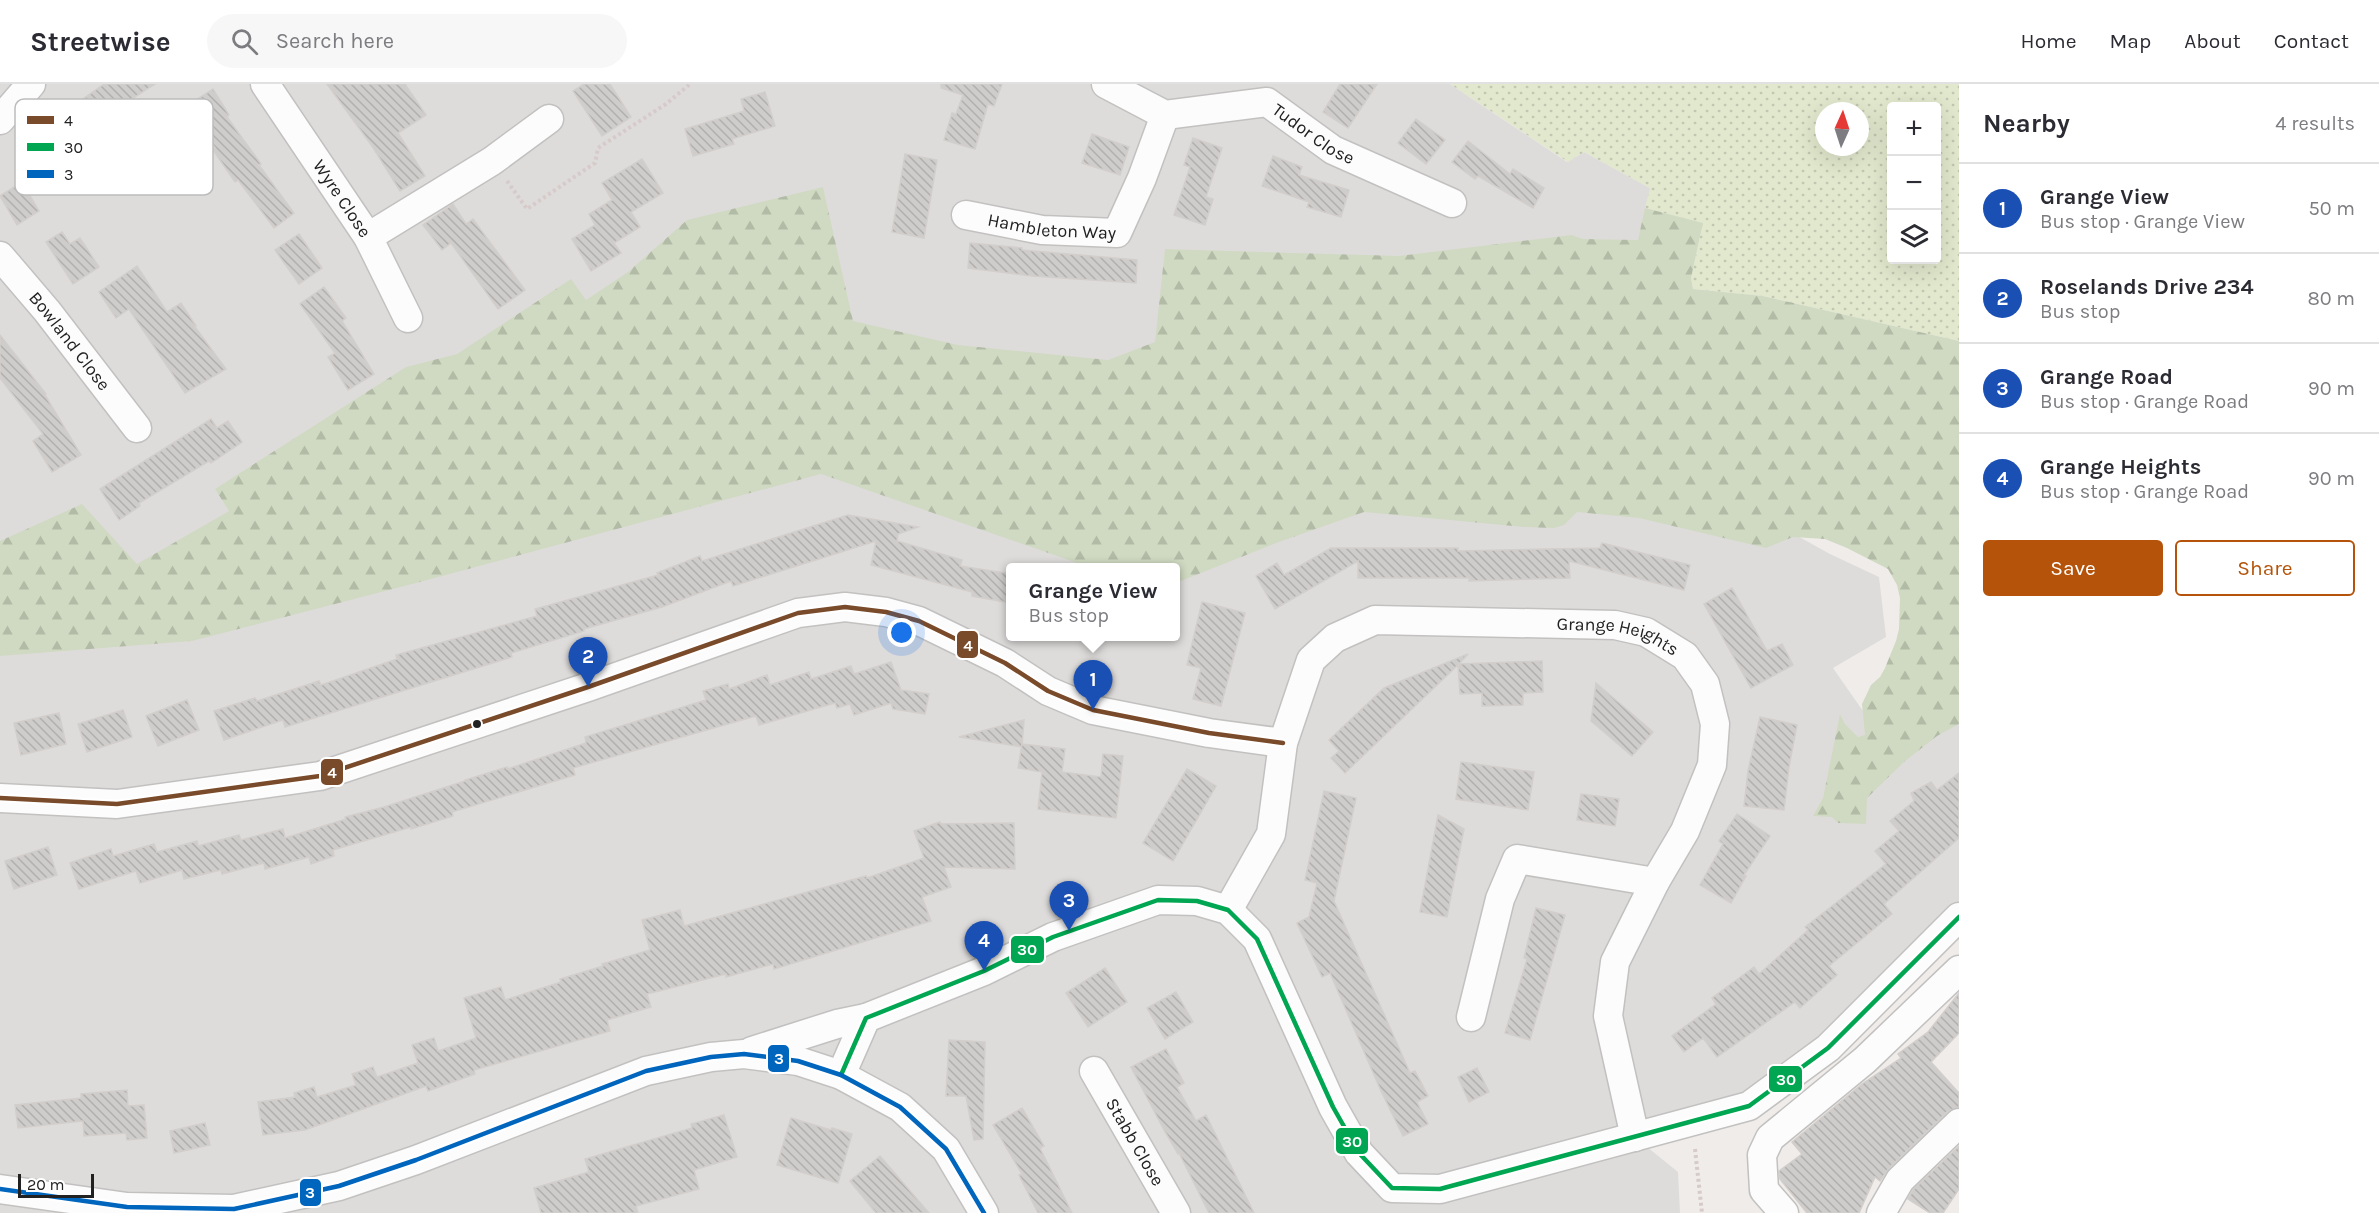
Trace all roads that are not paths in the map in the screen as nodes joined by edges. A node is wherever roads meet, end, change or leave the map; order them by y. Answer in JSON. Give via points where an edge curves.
{"nodes":[{"id":1,"x":31,"y":84,"type":"edge"},
{"id":2,"x":265,"y":84,"type":"edge"},
{"id":3,"x":1107,"y":84,"type":"edge"},
{"id":4,"x":18,"y":99,"type":"edge"},
{"id":5,"x":15,"y":103,"type":"edge"},
{"id":6,"x":1165,"y":115,"type":"junction"},
{"id":7,"x":549,"y":119,"type":"dead end"},
{"id":8,"x":0,"y":120,"type":"edge"},
{"id":9,"x":1452,"y":203,"type":"dead end"},
{"id":10,"x":966,"y":215,"type":"dead end"},
{"id":11,"x":368,"y":237,"type":"junction"},
{"id":12,"x":0,"y":256,"type":"edge"},
{"id":13,"x":408,"y":318,"type":"dead end"},
{"id":14,"x":136,"y":428,"type":"dead end"},
{"id":15,"x":1283,"y":743,"type":"junction"},
{"id":16,"x":0,"y":798,"type":"edge"},
{"id":17,"x":1655,"y":882,"type":"junction"},
{"id":18,"x":1228,"y":910,"type":"junction"},
{"id":19,"x":1959,"y":917,"type":"edge"},
{"id":20,"x":1959,"y":970,"type":"edge"},
{"id":21,"x":1471,"y":1017,"type":"dead end"},
{"id":22,"x":866,"y":1018,"type":"junction"},
{"id":23,"x":744,"y":1054,"type":"junction"},
{"id":24,"x":1094,"y":1071,"type":"dead end"},
{"id":25,"x":841,"y":1075,"type":"junction"},
{"id":26,"x":1959,"y":1123,"type":"edge"},
{"id":27,"x":1635,"y":1137,"type":"junction"},
{"id":28,"x":0,"y":1189,"type":"edge"},
{"id":29,"x":984,"y":1213,"type":"edge"},
{"id":30,"x":1176,"y":1213,"type":"edge"},
{"id":31,"x":1784,"y":1213,"type":"edge"},
{"id":32,"x":1881,"y":1213,"type":"edge"}],
"edges":[{"from":1,"to":4,"type":"street"},
{"from":2,"to":11,"type":"street","name":"Wyre Close"},
{"from":3,"to":6,"type":"street"},
{"from":5,"to":8,"type":"street"},
{"from":6,"to":9,"type":"street","name":"Tudor Close","via":[[1267,102],[1333,150]]},
{"from":6,"to":10,"type":"street","name":"Hambleton Way","via":[[1117,234],[1042,230]]},
{"from":7,"to":11,"type":"street","via":[[492,161]]},
{"from":11,"to":13,"type":"street","name":"Wyre Close"},
{"from":12,"to":14,"type":"street","name":"Bowland Close"},
{"from":15,"to":16,"type":"street","via":[[1209,734],[1093,710],[1048,691],[1005,663],[919,621],[845,607],[798,613],[320,776],[117,804]]},
{"from":15,"to":17,"type":"street","name":"Grange Heights","via":[[1311,660],[1335,638],[1375,620],[1615,625],[1646,632],[1685,656],[1705,684],[1715,724],[1712,765],[1685,831]]},
{"from":15,"to":18,"type":"street","name":"Grange Heights","via":[[1271,834]]},
{"from":17,"to":21,"type":"street","via":[[1517,859],[1500,899]]},
{"from":17,"to":27,"type":"street","name":"Grange Heights","via":[[1615,962],[1608,1016]]},
{"from":18,"to":22,"type":"street","via":[[1197,901],[1158,900],[1053,937]]},
{"from":18,"to":27,"type":"street","via":[[1257,939],[1333,1107],[1359,1153],[1392,1188],[1440,1189]]},
{"from":19,"to":27,"type":"street","via":[[1828,1048],[1749,1106]]},
{"from":20,"to":31,"type":"street","via":[[1865,1060],[1770,1138],[1762,1155],[1764,1190]]},
{"from":22,"to":23,"type":"street"},
{"from":22,"to":25,"type":"street"},
{"from":23,"to":25,"type":"street","via":[[798,1061]]},
{"from":23,"to":28,"type":"street","via":[[646,1071],[416,1160],[350,1182],[234,1209],[127,1208]]},
{"from":24,"to":30,"type":"street","name":"Stabb Close"},
{"from":25,"to":29,"type":"street","via":[[900,1107],[946,1149]]},
{"from":26,"to":32,"type":"street","via":[[1900,1180]]}]}
